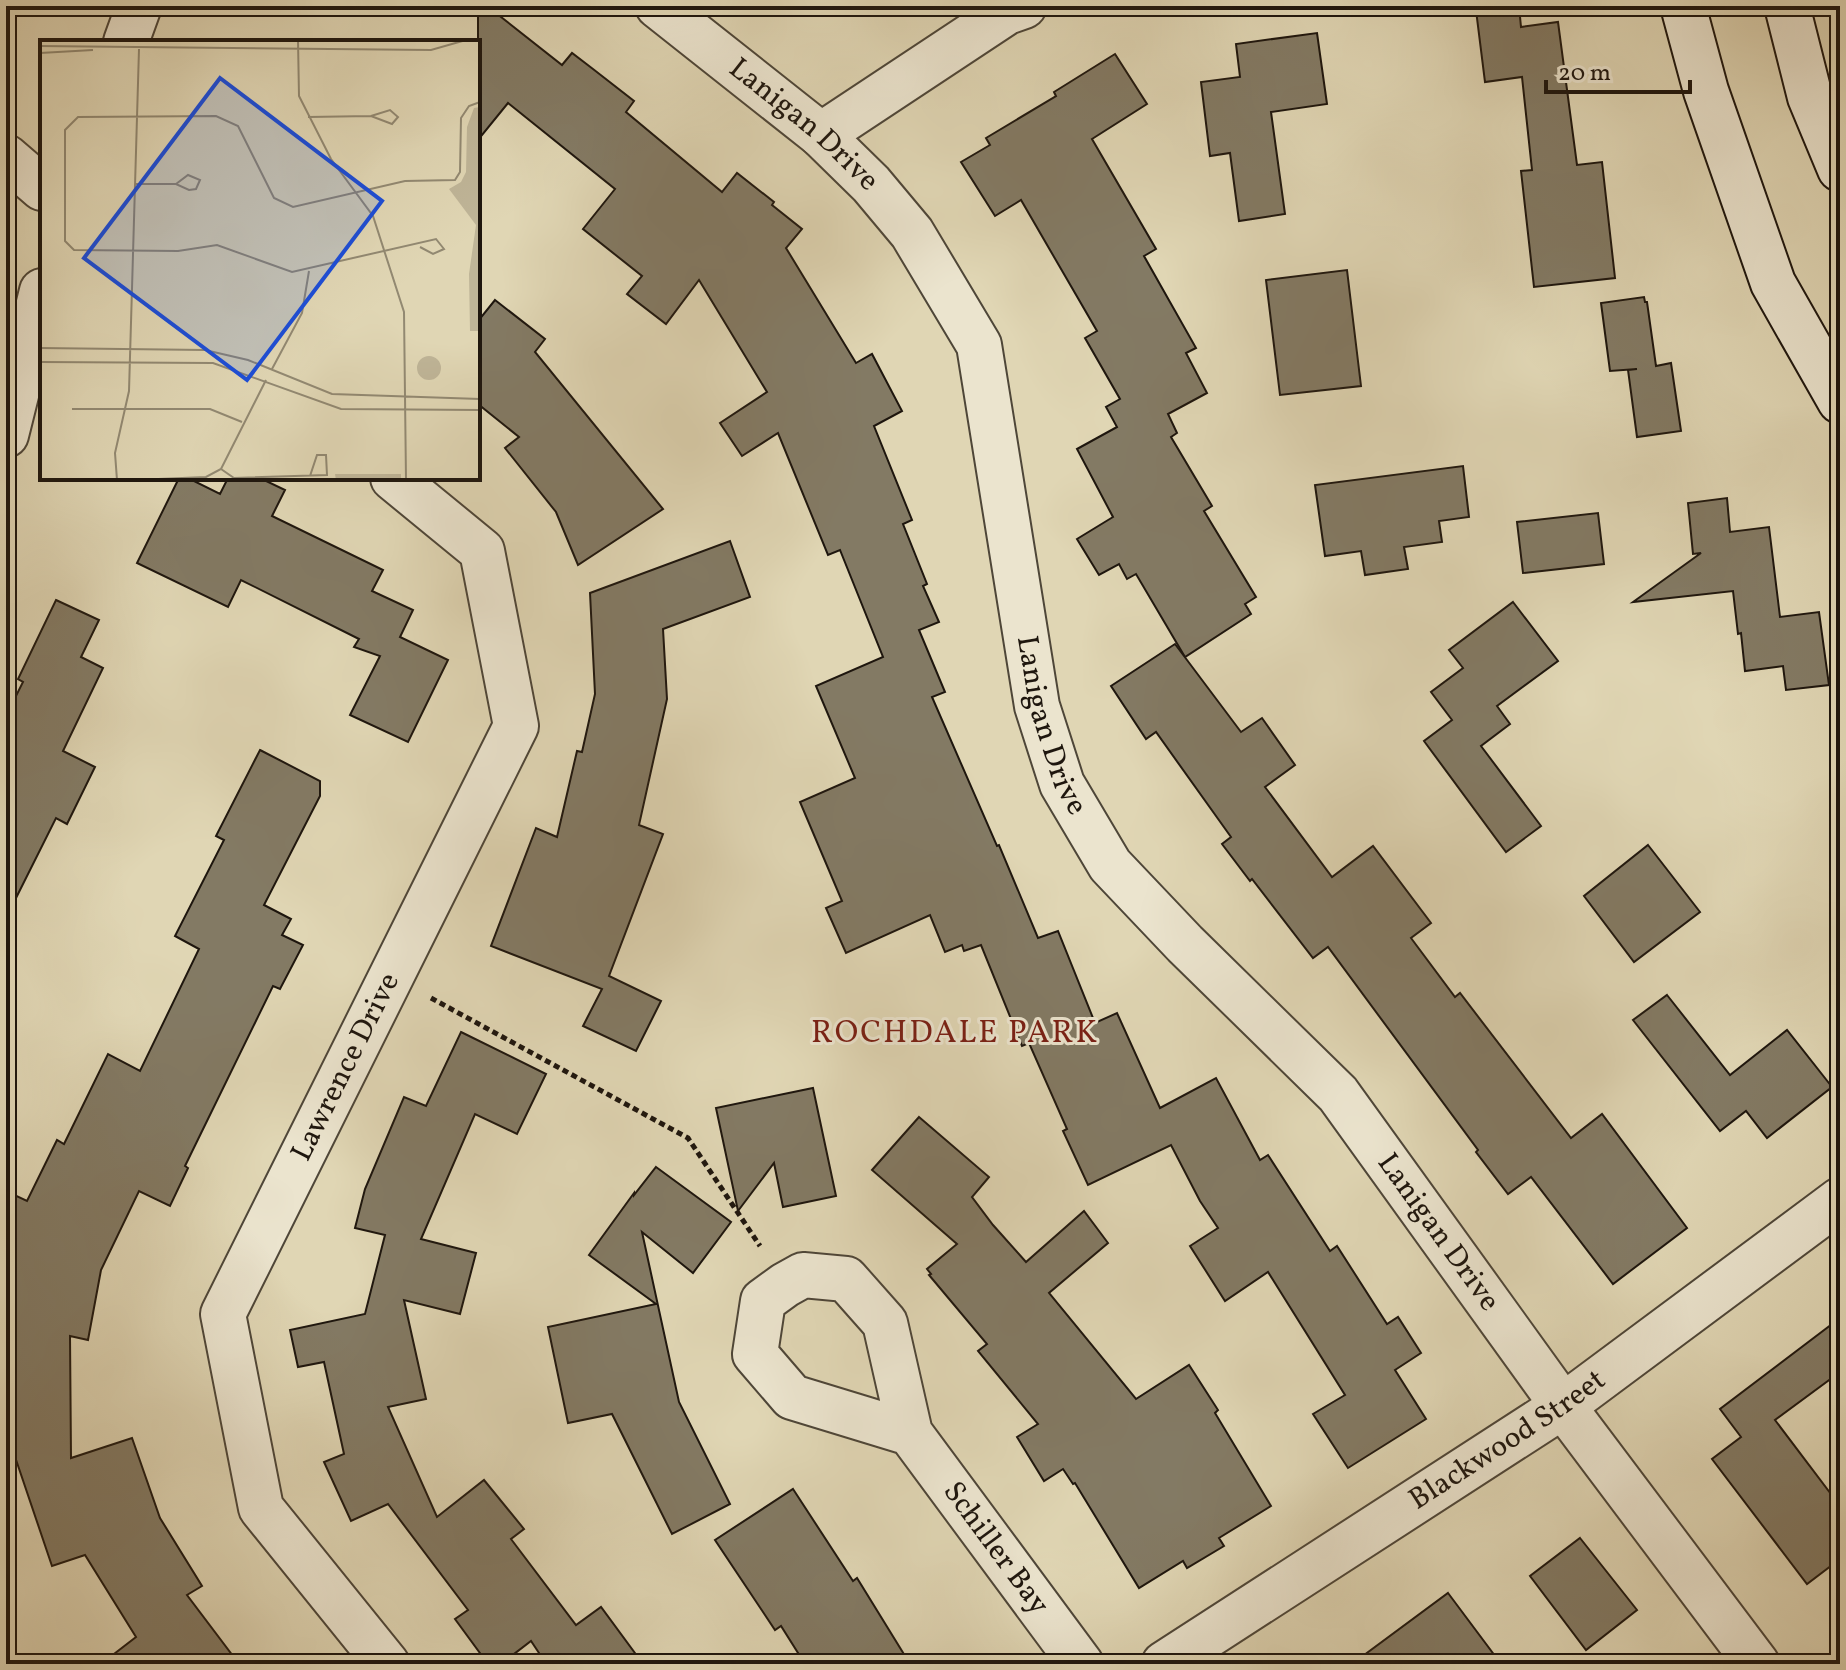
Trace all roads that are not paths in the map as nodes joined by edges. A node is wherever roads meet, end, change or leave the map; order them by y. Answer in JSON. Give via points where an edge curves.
{"nodes":[{"id":1,"x":139,"y":6,"type":"edge"},
{"id":2,"x":658,"y":6,"type":"edge"},
{"id":3,"x":1024,"y":6,"type":"edge"},
{"id":4,"x":1683,"y":6,"type":"edge"},
{"id":5,"x":1787,"y":6,"type":"edge"},
{"id":6,"x":127,"y":40,"type":"edge"},
{"id":7,"x":821,"y":135,"type":"junction"},
{"id":8,"x":6,"y":157,"type":"edge"},
{"id":9,"x":1840,"y":169,"type":"edge"},
{"id":10,"x":40,"y":186,"type":"edge"},
{"id":11,"x":40,"y":299,"type":"edge"},
{"id":12,"x":1840,"y":401,"type":"edge"},
{"id":13,"x":6,"y":435,"type":"edge"},
{"id":14,"x":395,"y":480,"type":"edge"},
{"id":15,"x":1840,"y":1200,"type":"edge"},
{"id":16,"x":1563,"y":1406,"type":"junction"},
{"id":17,"x":910,"y":1433,"type":"junction"},
{"id":18,"x":387,"y":1664,"type":"edge"},
{"id":19,"x":1081,"y":1664,"type":"edge"},
{"id":20,"x":1164,"y":1664,"type":"edge"},
{"id":21,"x":1757,"y":1664,"type":"edge"}],
"edges":[{"from":1,"to":6,"type":"street"},
{"from":2,"to":7,"type":"street","name":"Lanigan Drive"},
{"from":3,"to":7,"type":"street","via":[[1007,12]]},
{"from":4,"to":12,"type":"street","via":[[1706,91],[1773,283]]},
{"from":5,"to":9,"type":"street","via":[[1810,97]]},
{"from":7,"to":16,"type":"street","name":"Lanigan Drive","via":[[912,233],[979,345],[1037,706],[1062,784],[1110,865],[1338,1094]]},
{"from":8,"to":10,"type":"street"},
{"from":11,"to":13,"type":"street"},
{"from":14,"to":18,"type":"street","name":"Lawrence Drive","via":[[482,551],[516,726],[223,1314],[261,1508]]},
{"from":15,"to":16,"type":"street","name":"Blackwood Street"},
{"from":16,"to":20,"type":"street","name":"Blackwood Street"},
{"from":16,"to":21,"type":"street","name":"Lanigan Drive"},
{"from":17,"to":17,"type":"street","name":"Schiller Bay","via":[[885,1323],[846,1279],[803,1275],[763,1301],[755,1354],[792,1397]]},
{"from":17,"to":19,"type":"street","name":"Schiller Bay"}]}
